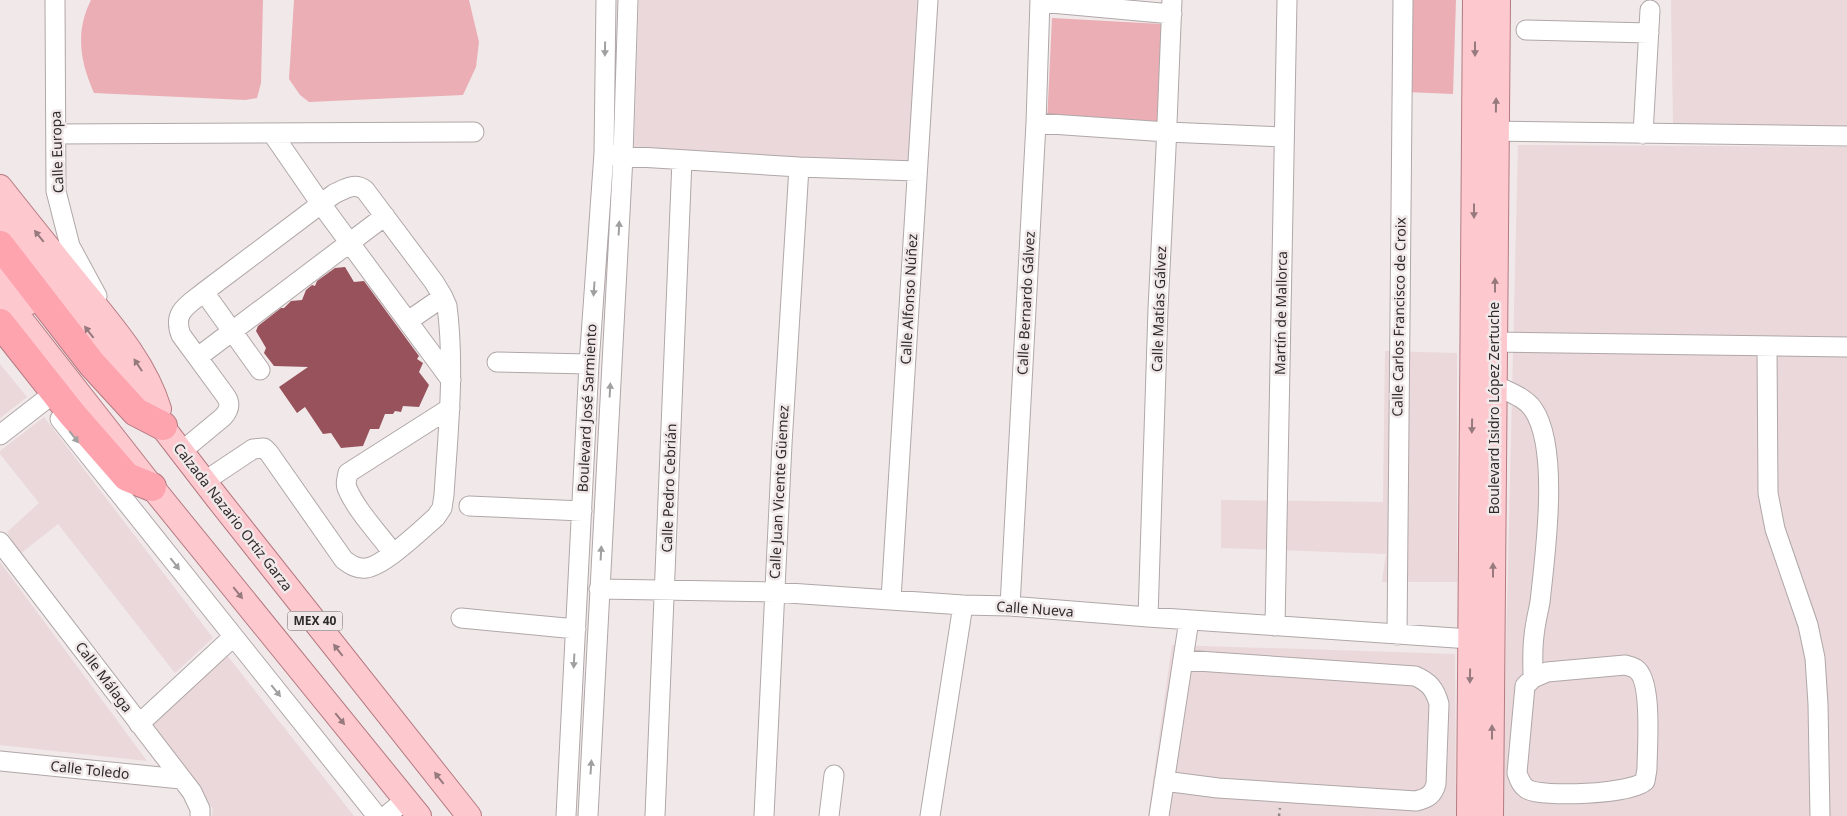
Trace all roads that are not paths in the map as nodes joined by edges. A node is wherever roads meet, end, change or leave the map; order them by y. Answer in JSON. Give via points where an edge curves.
{"nodes":[{"id":1,"x":55,"y":0,"type":"edge"},
{"id":2,"x":606,"y":0,"type":"edge"},
{"id":3,"x":628,"y":0,"type":"edge"},
{"id":4,"x":928,"y":0,"type":"edge"},
{"id":5,"x":1287,"y":0,"type":"edge"},
{"id":6,"x":1403,"y":0,"type":"edge"},
{"id":7,"x":1475,"y":0,"type":"edge"},
{"id":8,"x":1498,"y":0,"type":"edge"},
{"id":9,"x":1040,"y":1,"type":"edge"},
{"id":10,"x":1172,"y":7,"type":"edge"},
{"id":11,"x":1650,"y":10,"type":"dead end"},
{"id":12,"x":1526,"y":30,"type":"dead end"},
{"id":13,"x":1649,"y":32,"type":"junction"},
{"id":14,"x":1036,"y":123,"type":"junction"},
{"id":15,"x":1485,"y":131,"type":"junction"},
{"id":16,"x":474,"y":132,"type":"dead end"},
{"id":17,"x":1167,"y":132,"type":"junction"},
{"id":18,"x":272,"y":133,"type":"junction"},
{"id":19,"x":56,"y":134,"type":"junction"},
{"id":20,"x":1643,"y":134,"type":"junction"},
{"id":21,"x":1847,"y":136,"type":"edge"},
{"id":22,"x":1284,"y":137,"type":"junction"},
{"id":23,"x":604,"y":153,"type":"junction"},
{"id":24,"x":623,"y":156,"type":"junction"},
{"id":25,"x":682,"y":160,"type":"junction"},
{"id":26,"x":799,"y":167,"type":"junction"},
{"id":27,"x":916,"y":171,"type":"junction"},
{"id":28,"x":0,"y":187,"type":"edge"},
{"id":29,"x":321,"y":204,"type":"junction"},
{"id":30,"x":0,"y":216,"type":"edge"},
{"id":31,"x":385,"y":216,"type":"junction"},
{"id":32,"x":349,"y":243,"type":"junction"},
{"id":33,"x":0,"y":244,"type":"edge"},
{"id":34,"x":0,"y":268,"type":"edge"},
{"id":35,"x":204,"y":292,"type":"junction"},
{"id":36,"x":0,"y":293,"type":"edge"},
{"id":37,"x":444,"y":297,"type":"junction"},
{"id":38,"x":408,"y":321,"type":"junction"},
{"id":39,"x":0,"y":323,"type":"edge"},
{"id":40,"x":109,"y":323,"type":"junction"},
{"id":41,"x":233,"y":331,"type":"junction"},
{"id":42,"x":1495,"y":342,"type":"junction"},
{"id":43,"x":0,"y":344,"type":"edge"},
{"id":44,"x":1767,"y":347,"type":"junction"},
{"id":45,"x":1847,"y":347,"type":"edge"},
{"id":46,"x":198,"y":357,"type":"junction"},
{"id":47,"x":497,"y":362,"type":"dead end"},
{"id":48,"x":589,"y":364,"type":"junction"},
{"id":49,"x":260,"y":370,"type":"dead end"},
{"id":50,"x":450,"y":380,"type":"junction"},
{"id":51,"x":1484,"y":385,"type":"junction"},
{"id":52,"x":44,"y":400,"type":"junction"},
{"id":53,"x":450,"y":408,"type":"junction"},
{"id":54,"x":163,"y":426,"type":"junction"},
{"id":55,"x":0,"y":435,"type":"edge"},
{"id":56,"x":182,"y":451,"type":"junction"},
{"id":57,"x":204,"y":480,"type":"junction"},
{"id":58,"x":152,"y":487,"type":"junction"},
{"id":59,"x":469,"y":506,"type":"dead end"},
{"id":60,"x":582,"y":511,"type":"junction"},
{"id":61,"x":0,"y":542,"type":"edge"},
{"id":62,"x":393,"y":552,"type":"junction"},
{"id":63,"x":599,"y":589,"type":"junction"},
{"id":64,"x":665,"y":590,"type":"junction"},
{"id":65,"x":774,"y":592,"type":"junction"},
{"id":66,"x":891,"y":599,"type":"junction"},
{"id":67,"x":962,"y":605,"type":"junction"},
{"id":68,"x":1010,"y":606,"type":"junction"},
{"id":69,"x":461,"y":618,"type":"dead end"},
{"id":70,"x":1148,"y":618,"type":"junction"},
{"id":71,"x":1189,"y":620,"type":"junction"},
{"id":72,"x":1275,"y":626,"type":"junction"},
{"id":73,"x":576,"y":629,"type":"junction"},
{"id":74,"x":1397,"y":635,"type":"junction"},
{"id":75,"x":233,"y":637,"type":"junction"},
{"id":76,"x":1470,"y":639,"type":"junction"},
{"id":77,"x":1183,"y":660,"type":"junction"},
{"id":78,"x":1533,"y":678,"type":"junction"},
{"id":79,"x":572,"y":714,"type":"junction"},
{"id":80,"x":594,"y":714,"type":"junction"},
{"id":81,"x":139,"y":724,"type":"junction"},
{"id":82,"x":0,"y":761,"type":"edge"},
{"id":83,"x":1480,"y":771,"type":"junction"},
{"id":84,"x":1516,"y":772,"type":"junction"},
{"id":85,"x":834,"y":775,"type":"dead end"},
{"id":86,"x":181,"y":779,"type":"junction"},
{"id":87,"x":1164,"y":781,"type":"junction"},
{"id":88,"x":412,"y":808,"type":"edge"},
{"id":89,"x":200,"y":816,"type":"edge"},
{"id":90,"x":377,"y":816,"type":"edge"},
{"id":91,"x":386,"y":816,"type":"edge"},
{"id":92,"x":469,"y":816,"type":"edge"},
{"id":93,"x":566,"y":816,"type":"edge"},
{"id":94,"x":588,"y":816,"type":"edge"},
{"id":95,"x":655,"y":816,"type":"edge"},
{"id":96,"x":764,"y":816,"type":"edge"},
{"id":97,"x":829,"y":816,"type":"edge"},
{"id":98,"x":930,"y":816,"type":"edge"},
{"id":99,"x":1159,"y":816,"type":"edge"},
{"id":100,"x":1468,"y":816,"type":"edge"},
{"id":101,"x":1491,"y":816,"type":"edge"},
{"id":102,"x":1820,"y":816,"type":"edge"}],
"edges":[{"from":1,"to":19,"type":"street","name":"Calle Europa"},
{"from":2,"to":23,"type":"street","name":"Boulevard José Sarmiento","one_way":true},
{"from":3,"to":24,"type":"street","name":"Boulevard José Sarmiento"},
{"from":4,"to":27,"type":"street","name":"Calle Alfonso Núñez"},
{"from":5,"to":22,"type":"street","name":"Martín de Mallorca"},
{"from":6,"to":74,"type":"street","name":"Calle Carlos Francisco de Croix"},
{"from":7,"to":15,"type":"main road","name":"Boulevard Isidro López Zertuche","one_way":true},
{"from":15,"to":8,"type":"main road","name":"Boulevard Isidro López Zertuche","one_way":true},
{"from":9,"to":10,"type":"street"},
{"from":9,"to":14,"type":"street","name":"Calle Bernardo Gálvez"},
{"from":10,"to":17,"type":"street","name":"Calle Matías Gálvez"},
{"from":11,"to":13,"type":"street"},
{"from":12,"to":13,"type":"street"},
{"from":13,"to":20,"type":"street"},
{"from":14,"to":17,"type":"street"},
{"from":14,"to":68,"type":"street","name":"Calle Bernardo Gálvez"},
{"from":15,"to":20,"type":"street"},
{"from":42,"to":15,"type":"main road","name":"Boulevard Isidro López Zertuche","one_way":true},
{"from":15,"to":51,"type":"main road","name":"Boulevard Isidro López Zertuche","one_way":true},
{"from":16,"to":18,"type":"street"},
{"from":17,"to":22,"type":"street"},
{"from":17,"to":70,"type":"street","name":"Calle Matías Gálvez"},
{"from":18,"to":19,"type":"street"},
{"from":18,"to":29,"type":"street"},
{"from":19,"to":40,"type":"street","name":"Calle Europa","via":[[56,191],[70,246]]},
{"from":20,"to":21,"type":"street"},
{"from":22,"to":72,"type":"street","name":"Martín de Mallorca"},
{"from":23,"to":24,"type":"street"},
{"from":23,"to":48,"type":"street","name":"Boulevard José Sarmiento","one_way":true},
{"from":24,"to":25,"type":"street"},
{"from":63,"to":24,"type":"street","name":"Boulevard José Sarmiento","one_way":true},
{"from":25,"to":26,"type":"street"},
{"from":25,"to":64,"type":"street","name":"Calle Pedro Cebrián"},
{"from":26,"to":27,"type":"street"},
{"from":26,"to":65,"type":"street","name":"Calle Juan Vicente Güemez"},
{"from":27,"to":66,"type":"street","name":"Calle Alfonso Núñez"},
{"from":40,"to":28,"type":"main road","one_way":true},
{"from":29,"to":31,"type":"street","via":[[350,186],[360,186]]},
{"from":29,"to":32,"type":"street"},
{"from":29,"to":35,"type":"street"},
{"from":54,"to":30,"type":"main road","name":"Calzada Nazario Ortiz Garza","number":"MEX 40","one_way":true},
{"from":31,"to":32,"type":"street"},
{"from":31,"to":37,"type":"street"},
{"from":32,"to":38,"type":"street"},
{"from":32,"to":41,"type":"street"},
{"from":33,"to":54,"type":"highway","via":[[92,364],[136,412]]},
{"from":34,"to":58,"type":"main road","via":[[137,444],[146,462]]},
{"from":35,"to":41,"type":"street"},
{"from":35,"to":46,"type":"street","via":[[185,307],[179,316],[178,326]]},
{"from":36,"to":58,"type":"main road","number":"MEX 40"},
{"from":37,"to":38,"type":"street"},
{"from":37,"to":50,"type":"street","via":[[448,315]]},
{"from":38,"to":50,"type":"street"},
{"from":39,"to":58,"type":"highway","via":[[127,477]]},
{"from":54,"to":40,"type":"main road","one_way":true,"via":[[155,394],[146,376]]},
{"from":41,"to":46,"type":"street"},
{"from":41,"to":49,"type":"street"},
{"from":42,"to":44,"type":"street"},
{"from":42,"to":51,"type":"main road","name":"Boulevard Isidro López Zertuche"},
{"from":43,"to":52,"type":"street"},
{"from":44,"to":45,"type":"street"},
{"from":44,"to":102,"type":"street","via":[[1768,493],[1775,529],[1812,642],[1816,672]]},
{"from":46,"to":56,"type":"street","via":[[230,406],[223,417]]},
{"from":47,"to":48,"type":"street"},
{"from":48,"to":60,"type":"street","name":"Boulevard José Sarmiento"},
{"from":50,"to":53,"type":"street"},
{"from":51,"to":76,"type":"main road","name":"Boulevard Isidro López Zertuche","one_way":true},
{"from":51,"to":78,"type":"street","via":[[1525,400],[1532,407],[1538,417],[1546,449],[1548,530],[1534,635]]},
{"from":83,"to":51,"type":"main road","name":"Boulevard Isidro López Zertuche","one_way":true},
{"from":52,"to":55,"type":"street"},
{"from":52,"to":75,"type":"street","one_way":true},
{"from":53,"to":62,"type":"street","via":[[442,508],[436,517]]},
{"from":53,"to":62,"type":"street","via":[[348,473],[346,488]]},
{"from":54,"to":56,"type":"main road","name":"Calzada Nazario Ortiz Garza","number":"MEX 40"},
{"from":56,"to":57,"type":"main road","name":"Calzada Nazario Ortiz Garza","number":"MEX 40"},
{"from":57,"to":62,"type":"street","via":[[253,449],[264,448],[344,560],[352,566],[366,568],[379,564]]},
{"from":92,"to":57,"type":"main road","name":"Calzada Nazario Ortiz Garza","number":"MEX 40","one_way":true},
{"from":58,"to":88,"type":"main road","number":"MEX 40","one_way":true},
{"from":59,"to":60,"type":"street"},
{"from":60,"to":73,"type":"street","name":"Boulevard José Sarmiento"},
{"from":61,"to":81,"type":"street","name":"Calle Málaga"},
{"from":63,"to":64,"type":"street","name":"Calle Nueva"},
{"from":63,"to":80,"type":"street","name":"Boulevard José Sarmiento"},
{"from":64,"to":65,"type":"street","name":"Calle Nueva"},
{"from":64,"to":95,"type":"street","name":"Calle Pedro Cebrián"},
{"from":65,"to":66,"type":"street","name":"Calle Nueva"},
{"from":65,"to":96,"type":"street","name":"Calle Juan Vicente Güemez"},
{"from":66,"to":67,"type":"street","name":"Calle Nueva"},
{"from":67,"to":68,"type":"street","name":"Calle Nueva"},
{"from":67,"to":98,"type":"street"},
{"from":68,"to":70,"type":"street","name":"Calle Nueva"},
{"from":69,"to":73,"type":"street"},
{"from":70,"to":71,"type":"street","name":"Calle Nueva"},
{"from":71,"to":72,"type":"street","name":"Calle Nueva"},
{"from":71,"to":77,"type":"street"},
{"from":72,"to":74,"type":"street","name":"Calle Nueva"},
{"from":73,"to":79,"type":"street","name":"Boulevard José Sarmiento","one_way":true},
{"from":74,"to":76,"type":"street","name":"Calle Nueva"},
{"from":75,"to":81,"type":"street"},
{"from":75,"to":90,"type":"street","one_way":true},
{"from":76,"to":83,"type":"main road","name":"Boulevard Isidro López Zertuche","one_way":true},
{"from":77,"to":87,"type":"street"},
{"from":77,"to":87,"type":"street","via":[[1416,676],[1436,693],[1439,704],[1436,784],[1434,793],[1426,799],[1404,800],[1218,788]]},
{"from":78,"to":84,"type":"street","via":[[1525,686]]},
{"from":78,"to":84,"type":"street","via":[[1547,672],[1625,665],[1636,669],[1646,692],[1646,777],[1638,786],[1624,790],[1539,793],[1526,788]]},
{"from":79,"to":80,"type":"street"},
{"from":79,"to":93,"type":"street","name":"Boulevard José Sarmiento"},
{"from":94,"to":80,"type":"street","name":"Boulevard José Sarmiento","one_way":true},
{"from":81,"to":86,"type":"street","name":"Calle Málaga"},
{"from":82,"to":86,"type":"street","name":"Calle Toledo"},
{"from":83,"to":84,"type":"street"},
{"from":83,"to":100,"type":"main road","name":"Boulevard Isidro López Zertuche"},
{"from":83,"to":101,"type":"main road","name":"Boulevard Isidro López Zertuche"},
{"from":85,"to":97,"type":"street"},
{"from":86,"to":89,"type":"street","name":"Calle Málaga","via":[[197,800]]},
{"from":87,"to":99,"type":"street"},
{"from":88,"to":91,"type":"street"}]}
